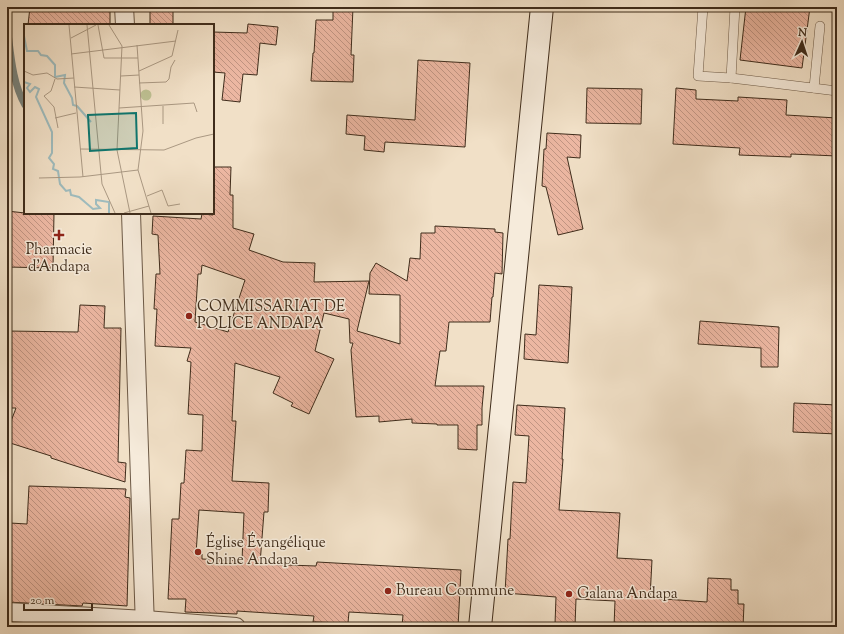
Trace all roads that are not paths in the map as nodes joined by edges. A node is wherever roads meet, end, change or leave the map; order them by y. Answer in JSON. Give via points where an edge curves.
{"nodes":[{"id":1,"x":124,"y":7,"type":"edge"},
{"id":2,"x":542,"y":7,"type":"edge"},
{"id":3,"x":703,"y":7,"type":"edge"},
{"id":4,"x":735,"y":7,"type":"edge"},
{"id":5,"x":125,"y":24,"type":"edge"},
{"id":6,"x":820,"y":26,"type":"dead end"},
{"id":7,"x":731,"y":78,"type":"junction"},
{"id":8,"x":814,"y":88,"type":"junction"},
{"id":9,"x":837,"y":91,"type":"edge"},
{"id":10,"x":131,"y":214,"type":"edge"},
{"id":11,"x":7,"y":612,"type":"edge"},
{"id":12,"x":145,"y":624,"type":"edge"},
{"id":13,"x":236,"y":627,"type":"edge"},
{"id":14,"x":480,"y":627,"type":"edge"}],
"edges":[{"from":1,"to":5,"type":"street"},
{"from":2,"to":14,"type":"street"},
{"from":3,"to":7,"type":"lane","via":[[698,76]]},
{"from":4,"to":7,"type":"lane"},
{"from":6,"to":8,"type":"lane"},
{"from":7,"to":8,"type":"lane"},
{"from":8,"to":9,"type":"lane"},
{"from":10,"to":12,"type":"street"},
{"from":11,"to":12,"type":"street"},
{"from":12,"to":13,"type":"street"}]}
